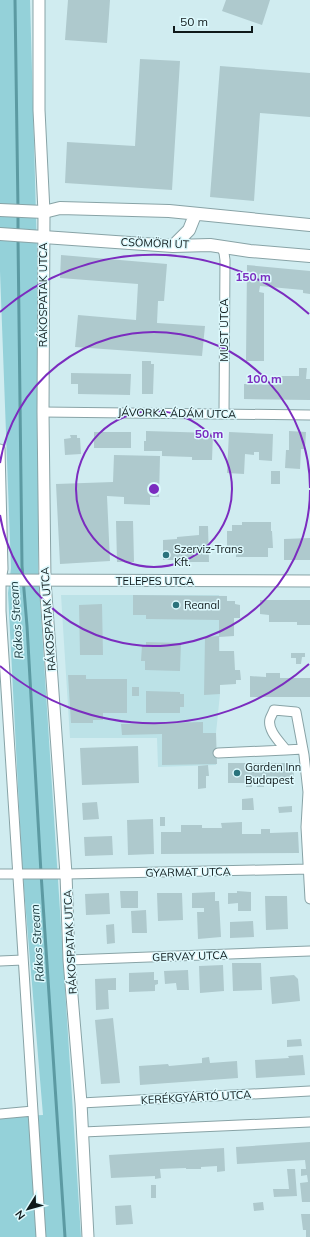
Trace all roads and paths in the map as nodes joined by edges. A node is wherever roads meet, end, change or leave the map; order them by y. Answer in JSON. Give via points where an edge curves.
{"nodes":[{"id":1,"x":39,"y":0,"type":"edge"},
{"id":2,"x":0,"y":210,"type":"edge"},
{"id":3,"x":44,"y":212,"type":"junction"},
{"id":4,"x":195,"y":215,"type":"junction"},
{"id":5,"x":310,"y":225,"type":"edge"},
{"id":6,"x":2,"y":234,"type":"edge"},
{"id":7,"x":39,"y":236,"type":"junction"},
{"id":8,"x":201,"y":245,"type":"junction"},
{"id":9,"x":173,"y":246,"type":"junction"},
{"id":10,"x":221,"y":246,"type":"junction"},
{"id":11,"x":310,"y":256,"type":"edge"},
{"id":12,"x":43,"y":412,"type":"junction"},
{"id":13,"x":224,"y":414,"type":"junction"},
{"id":14,"x":310,"y":415,"type":"edge"},
{"id":15,"x":0,"y":448,"type":"edge"},
{"id":16,"x":4,"y":580,"type":"edge"},
{"id":17,"x":45,"y":581,"type":"junction"},
{"id":18,"x":310,"y":581,"type":"edge"},
{"id":19,"x":303,"y":749,"type":"junction"},
{"id":20,"x":286,"y":750,"type":"junction"},
{"id":21,"x":218,"y":753,"type":"dead end"},
{"id":22,"x":309,"y":869,"type":"edge"},
{"id":23,"x":0,"y":874,"type":"edge"},
{"id":24,"x":18,"y":874,"type":"junction"},
{"id":25,"x":66,"y":874,"type":"junction"},
{"id":26,"x":310,"y":899,"type":"edge"},
{"id":27,"x":310,"y":951,"type":"edge"},
{"id":28,"x":23,"y":960,"type":"junction"},
{"id":29,"x":69,"y":960,"type":"junction"},
{"id":30,"x":0,"y":961,"type":"edge"},
{"id":31,"x":310,"y":1091,"type":"edge"},
{"id":32,"x":81,"y":1103,"type":"junction"},
{"id":33,"x":33,"y":1111,"type":"junction"},
{"id":34,"x":0,"y":1114,"type":"edge"},
{"id":35,"x":310,"y":1122,"type":"edge"},
{"id":36,"x":83,"y":1132,"type":"junction"},
{"id":37,"x":41,"y":1237,"type":"edge"},
{"id":38,"x":88,"y":1237,"type":"edge"}],
"edges":[{"from":1,"to":3,"type":"street","name":"RÁKOSPATAK UTCA","via":[[39,110]]},
{"from":2,"to":3,"type":"main road"},
{"from":3,"to":4,"type":"main road","via":[[60,208],[169,211]]},
{"from":3,"to":7,"type":"street","name":"RÁKOSPATAK UTCA"},
{"from":4,"to":5,"type":"main road"},
{"from":4,"to":8,"type":"main road","via":[[195,234]]},
{"from":4,"to":9,"type":"main road","via":[[189,230]]},
{"from":6,"to":7,"type":"main road","name":"CSÖMÖRI ÚT"},
{"from":7,"to":9,"type":"main road","name":"CSÖMÖRI ÚT"},
{"from":7,"to":12,"type":"street","name":"RÁKOSPATAK UTCA"},
{"from":8,"to":9,"type":"main road","name":"CSÖMÖRI ÚT"},
{"from":8,"to":10,"type":"main road","name":"CSÖMÖRI ÚT"},
{"from":10,"to":11,"type":"main road","name":"CSÖMÖRI ÚT"},
{"from":10,"to":13,"type":"street","name":"MUST UTCA","via":[[225,260]]},
{"from":12,"to":13,"type":"street","name":"JÁVORKA ÁDÁM UTCA"},
{"from":12,"to":17,"type":"street","name":"RÁKOSPATAK UTCA"},
{"from":13,"to":14,"type":"street","name":"JÁVORKA ÁDÁM UTCA"},
{"from":15,"to":16,"type":"street"},
{"from":16,"to":17,"type":"street","name":"TELEPES UTCA"},
{"from":16,"to":24,"type":"street","via":[[1,611]]},
{"from":17,"to":18,"type":"street","name":"TELEPES UTCA"},
{"from":17,"to":25,"type":"street","name":"RÁKOSPATAK UTCA"},
{"from":19,"to":20,"type":"street"},
{"from":19,"to":20,"type":"street","via":[[296,712],[274,710],[270,728]]},
{"from":19,"to":22,"type":"street","via":[[308,792],[306,827]]},
{"from":20,"to":21,"type":"street"},
{"from":22,"to":25,"type":"street","name":"GYARMAT UTCA"},
{"from":22,"to":26,"type":"street"},
{"from":23,"to":24,"type":"street","name":"GYARMAT UTCA"},
{"from":24,"to":25,"type":"street","name":"GYARMAT UTCA"},
{"from":24,"to":28,"type":"street"},
{"from":25,"to":29,"type":"street","name":"RÁKOSPATAK UTCA"},
{"from":27,"to":29,"type":"street","name":"GERVAY UTCA"},
{"from":28,"to":30,"type":"street"},
{"from":28,"to":33,"type":"street"},
{"from":29,"to":32,"type":"street","name":"RÁKOSPATAK UTCA"},
{"from":31,"to":32,"type":"street","name":"KERÉKGYÁRTÓ UTCA"},
{"from":32,"to":36,"type":"street","name":"RÁKOSPATAK UTCA"},
{"from":33,"to":34,"type":"street"},
{"from":33,"to":37,"type":"street"},
{"from":35,"to":36,"type":"street"},
{"from":36,"to":38,"type":"street","name":"RÁKOSPATAK UTCA"}]}
